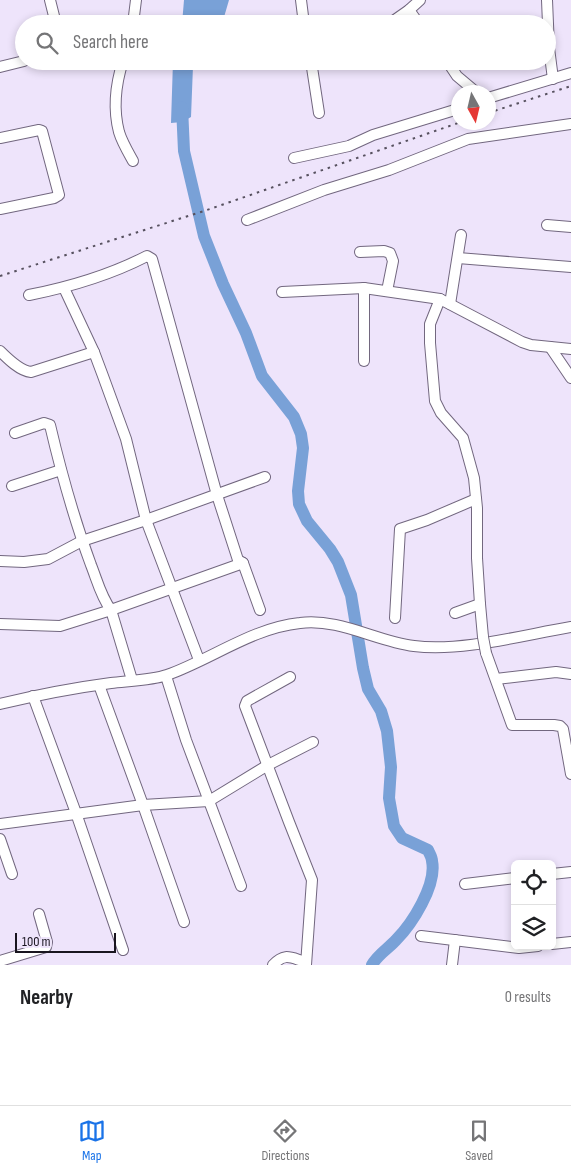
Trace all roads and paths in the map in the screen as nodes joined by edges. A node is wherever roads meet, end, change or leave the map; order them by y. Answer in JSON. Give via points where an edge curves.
{"nodes":[{"id":1,"x":50,"y":0,"type":"edge"},
{"id":2,"x":136,"y":0,"type":"edge"},
{"id":3,"x":301,"y":0,"type":"edge"},
{"id":4,"x":420,"y":0,"type":"edge"},
{"id":5,"x":547,"y":0,"type":"edge"},
{"id":6,"x":409,"y":10,"type":"junction"},
{"id":7,"x":54,"y":15,"type":"edge"},
{"id":8,"x":134,"y":15,"type":"edge"},
{"id":9,"x":303,"y":15,"type":"edge"},
{"id":10,"x":402,"y":15,"type":"edge"},
{"id":11,"x":413,"y":15,"type":"edge"},
{"id":12,"x":548,"y":15,"type":"edge"},
{"id":13,"x":15,"y":63,"type":"edge"},
{"id":14,"x":0,"y":67,"type":"edge"},
{"id":15,"x":120,"y":70,"type":"edge"},
{"id":16,"x":312,"y":70,"type":"edge"},
{"id":17,"x":453,"y":70,"type":"edge"},
{"id":18,"x":552,"y":70,"type":"edge"},
{"id":19,"x":571,"y":73,"type":"edge"},
{"id":20,"x":553,"y":79,"type":"junction"},
{"id":21,"x":468,"y":85,"type":"edge"},
{"id":22,"x":496,"y":96,"type":"edge"},
{"id":23,"x":451,"y":111,"type":"edge"},
{"id":24,"x":319,"y":113,"type":"dead end"},
{"id":25,"x":571,"y":124,"type":"edge"},
{"id":26,"x":0,"y":138,"type":"edge"},
{"id":27,"x":294,"y":158,"type":"dead end"},
{"id":28,"x":133,"y":161,"type":"dead end"},
{"id":29,"x":0,"y":209,"type":"edge"},
{"id":30,"x":247,"y":220,"type":"dead end"},
{"id":31,"x":547,"y":225,"type":"dead end"},
{"id":32,"x":571,"y":227,"type":"edge"},
{"id":33,"x":461,"y":235,"type":"dead end"},
{"id":34,"x":360,"y":252,"type":"dead end"},
{"id":35,"x":458,"y":258,"type":"junction"},
{"id":36,"x":571,"y":267,"type":"edge"},
{"id":37,"x":64,"y":288,"type":"junction"},
{"id":38,"x":364,"y":288,"type":"junction"},
{"id":39,"x":387,"y":291,"type":"junction"},
{"id":40,"x":282,"y":292,"type":"dead end"},
{"id":41,"x":29,"y":295,"type":"dead end"},
{"id":42,"x":440,"y":299,"type":"junction"},
{"id":43,"x":450,"y":304,"type":"junction"},
{"id":44,"x":550,"y":347,"type":"junction"},
{"id":45,"x":571,"y":349,"type":"edge"},
{"id":46,"x":0,"y":351,"type":"edge"},
{"id":47,"x":94,"y":352,"type":"junction"},
{"id":48,"x":364,"y":361,"type":"dead end"},
{"id":49,"x":571,"y":378,"type":"edge"},
{"id":50,"x":15,"y":433,"type":"dead end"},
{"id":51,"x":61,"y":470,"type":"junction"},
{"id":52,"x":265,"y":477,"type":"dead end"},
{"id":53,"x":12,"y":486,"type":"dead end"},
{"id":54,"x":217,"y":495,"type":"junction"},
{"id":55,"x":476,"y":498,"type":"junction"},
{"id":56,"x":146,"y":520,"type":"junction"},
{"id":57,"x":82,"y":541,"type":"junction"},
{"id":58,"x":0,"y":561,"type":"edge"},
{"id":59,"x":243,"y":563,"type":"junction"},
{"id":60,"x":173,"y":587,"type":"junction"},
{"id":61,"x":480,"y":604,"type":"junction"},
{"id":62,"x":111,"y":610,"type":"junction"},
{"id":63,"x":260,"y":610,"type":"dead end"},
{"id":64,"x":454,"y":613,"type":"dead end"},
{"id":65,"x":395,"y":618,"type":"dead end"},
{"id":66,"x":0,"y":624,"type":"edge"},
{"id":67,"x":571,"y":627,"type":"edge"},
{"id":68,"x":199,"y":660,"type":"junction"},
{"id":69,"x":571,"y":674,"type":"edge"},
{"id":70,"x":166,"y":676,"type":"junction"},
{"id":71,"x":290,"y":677,"type":"dead end"},
{"id":72,"x":132,"y":680,"type":"junction"},
{"id":73,"x":496,"y":680,"type":"junction"},
{"id":74,"x":99,"y":685,"type":"junction"},
{"id":75,"x":33,"y":696,"type":"junction"},
{"id":76,"x":0,"y":704,"type":"edge"},
{"id":77,"x":313,"y":742,"type":"dead end"},
{"id":78,"x":268,"y":765,"type":"junction"},
{"id":79,"x":571,"y":774,"type":"edge"},
{"id":80,"x":209,"y":801,"type":"junction"},
{"id":81,"x":144,"y":805,"type":"junction"},
{"id":82,"x":76,"y":813,"type":"junction"},
{"id":83,"x":0,"y":824,"type":"edge"},
{"id":84,"x":0,"y":839,"type":"edge"},
{"id":85,"x":571,"y":872,"type":"edge"},
{"id":86,"x":12,"y":874,"type":"dead end"},
{"id":87,"x":556,"y":874,"type":"edge"},
{"id":88,"x":511,"y":878,"type":"edge"},
{"id":89,"x":465,"y":884,"type":"dead end"},
{"id":90,"x":241,"y":886,"type":"dead end"},
{"id":91,"x":39,"y":914,"type":"dead end"},
{"id":92,"x":184,"y":922,"type":"dead end"},
{"id":93,"x":421,"y":936,"type":"dead end"},
{"id":94,"x":455,"y":940,"type":"junction"},
{"id":95,"x":571,"y":942,"type":"edge"},
{"id":96,"x":556,"y":944,"type":"edge"},
{"id":97,"x":511,"y":947,"type":"edge"},
{"id":98,"x":123,"y":950,"type":"dead end"},
{"id":99,"x":0,"y":961,"type":"edge"},
{"id":100,"x":306,"y":964,"type":"edge"},
{"id":101,"x":273,"y":965,"type":"edge"},
{"id":102,"x":452,"y":965,"type":"edge"}],
"edges":[{"from":1,"to":7,"type":"street"},
{"from":2,"to":8,"type":"street"},
{"from":3,"to":9,"type":"street"},
{"from":4,"to":6,"type":"street"},
{"from":5,"to":12,"type":"street"},
{"from":6,"to":10,"type":"street"},
{"from":6,"to":11,"type":"street"},
{"from":13,"to":14,"type":"street"},
{"from":15,"to":28,"type":"street","via":[[116,103],[119,133]]},
{"from":16,"to":24,"type":"street"},
{"from":17,"to":21,"type":"street"},
{"from":18,"to":20,"type":"street"},
{"from":19,"to":20,"type":"street"},
{"from":20,"to":22,"type":"street"},
{"from":23,"to":27,"type":"street","via":[[373,135],[349,146]]},
{"from":25,"to":30,"type":"street","via":[[468,139]]},
{"from":26,"to":29,"type":"street","via":[[42,131],[59,195]]},
{"from":31,"to":32,"type":"street"},
{"from":33,"to":35,"type":"street"},
{"from":34,"to":39,"type":"street","via":[[390,253],[393,261]]},
{"from":35,"to":36,"type":"street"},
{"from":35,"to":43,"type":"street"},
{"from":37,"to":41,"type":"street"},
{"from":37,"to":47,"type":"street"},
{"from":37,"to":54,"type":"street","via":[[147,256],[152,259]]},
{"from":38,"to":39,"type":"street"},
{"from":38,"to":40,"type":"street"},
{"from":38,"to":48,"type":"street"},
{"from":39,"to":42,"type":"street"},
{"from":42,"to":43,"type":"street"},
{"from":42,"to":55,"type":"street","via":[[430,324],[435,401],[463,438]]},
{"from":43,"to":44,"type":"street","via":[[522,342]]},
{"from":44,"to":45,"type":"street"},
{"from":44,"to":49,"type":"street"},
{"from":46,"to":47,"type":"street","via":[[28,372]]},
{"from":47,"to":56,"type":"street","via":[[126,439]]},
{"from":50,"to":51,"type":"street","via":[[48,423]]},
{"from":51,"to":53,"type":"street"},
{"from":51,"to":57,"type":"street"},
{"from":52,"to":54,"type":"street"},
{"from":54,"to":56,"type":"street"},
{"from":54,"to":59,"type":"street","via":[[238,560]]},
{"from":55,"to":61,"type":"street"},
{"from":55,"to":65,"type":"street","via":[[400,529]]},
{"from":56,"to":57,"type":"street"},
{"from":56,"to":60,"type":"street"},
{"from":57,"to":58,"type":"street","via":[[48,559]]},
{"from":57,"to":62,"type":"street","via":[[104,601]]},
{"from":59,"to":60,"type":"street"},
{"from":59,"to":63,"type":"street"},
{"from":60,"to":62,"type":"street"},
{"from":60,"to":68,"type":"street"},
{"from":61,"to":64,"type":"street"},
{"from":61,"to":73,"type":"street","bridge":true,"via":[[486,653]]},
{"from":62,"to":66,"type":"street","via":[[60,626]]},
{"from":62,"to":72,"type":"street"},
{"from":67,"to":68,"type":"street","via":[[437,648],[413,646],[337,626],[302,622],[261,632]]},
{"from":68,"to":70,"type":"street"},
{"from":69,"to":73,"type":"street","via":[[556,672]]},
{"from":70,"to":72,"type":"street"},
{"from":70,"to":80,"type":"street"},
{"from":71,"to":78,"type":"street","via":[[246,703]]},
{"from":72,"to":74,"type":"street"},
{"from":73,"to":79,"type":"street","via":[[512,724],[554,725],[563,729]]},
{"from":74,"to":75,"type":"street"},
{"from":74,"to":81,"type":"street"},
{"from":75,"to":76,"type":"street"},
{"from":75,"to":82,"type":"street"},
{"from":77,"to":78,"type":"street"},
{"from":78,"to":80,"type":"street"},
{"from":78,"to":100,"type":"street","via":[[312,880]]},
{"from":80,"to":81,"type":"street"},
{"from":80,"to":90,"type":"street"},
{"from":81,"to":82,"type":"street"},
{"from":81,"to":92,"type":"street"},
{"from":82,"to":83,"type":"street"},
{"from":82,"to":98,"type":"street"},
{"from":84,"to":86,"type":"street"},
{"from":85,"to":87,"type":"street"},
{"from":88,"to":89,"type":"street"},
{"from":91,"to":99,"type":"street","via":[[46,947]]},
{"from":93,"to":94,"type":"street"},
{"from":94,"to":97,"type":"street"},
{"from":94,"to":102,"type":"street"},
{"from":95,"to":96,"type":"street"},
{"from":100,"to":101,"type":"street","via":[[286,956]]}]}
